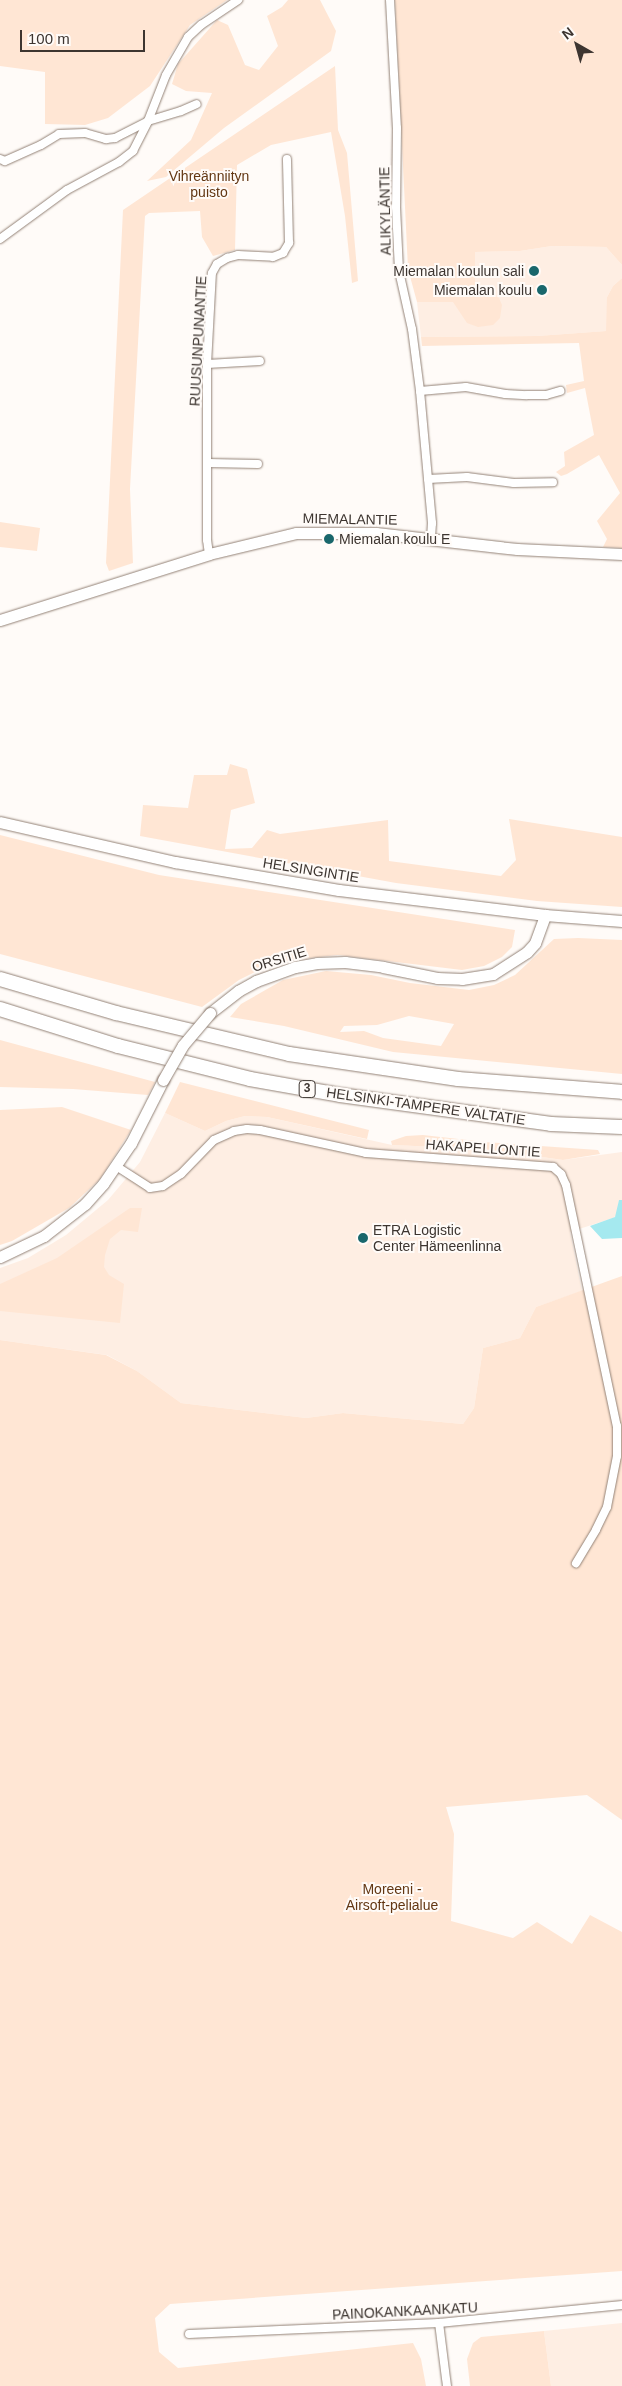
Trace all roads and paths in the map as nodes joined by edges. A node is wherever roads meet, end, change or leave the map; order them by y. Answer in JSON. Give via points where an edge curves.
{"nodes":[{"id":1,"x":238,"y":0,"type":"edge"},
{"id":2,"x":390,"y":0,"type":"edge"},
{"id":3,"x":197,"y":104,"type":"dead end"},
{"id":4,"x":148,"y":121,"type":"junction"},
{"id":5,"x":288,"y":158,"type":"dead end"},
{"id":6,"x":0,"y":159,"type":"edge"},
{"id":7,"x":0,"y":239,"type":"edge"},
{"id":8,"x":260,"y":361,"type":"dead end"},
{"id":9,"x":207,"y":364,"type":"junction"},
{"id":10,"x":420,"y":391,"type":"junction"},
{"id":11,"x":560,"y":391,"type":"dead end"},
{"id":12,"x":208,"y":463,"type":"junction"},
{"id":13,"x":258,"y":464,"type":"dead end"},
{"id":14,"x":428,"y":479,"type":"junction"},
{"id":15,"x":553,"y":482,"type":"dead end"},
{"id":16,"x":431,"y":538,"type":"junction"},
{"id":17,"x":209,"y":554,"type":"junction"},
{"id":18,"x":622,"y":554,"type":"edge"},
{"id":19,"x":0,"y":620,"type":"edge"},
{"id":20,"x":0,"y":822,"type":"edge"},
{"id":21,"x":545,"y":915,"type":"junction"},
{"id":22,"x":622,"y":921,"type":"edge"},
{"id":23,"x":0,"y":979,"type":"edge"},
{"id":24,"x":0,"y":1009,"type":"edge"},
{"id":25,"x":622,"y":1092,"type":"edge"},
{"id":26,"x":622,"y":1128,"type":"edge"},
{"id":27,"x":116,"y":1166,"type":"junction"},
{"id":28,"x":0,"y":1257,"type":"edge"},
{"id":29,"x":576,"y":1563,"type":"dead end"},
{"id":30,"x":622,"y":2304,"type":"edge"},
{"id":31,"x":439,"y":2323,"type":"junction"},
{"id":32,"x":188,"y":2334,"type":"dead end"},
{"id":33,"x":447,"y":2386,"type":"edge"}],
"edges":[{"from":1,"to":4,"type":"street","via":[[188,38],[166,75]]},
{"from":2,"to":10,"type":"street","name":"ALIKYLÄNTIE","via":[[400,271]]},
{"from":3,"to":4,"type":"street"},
{"from":4,"to":6,"type":"street","via":[[116,138],[106,139],[84,133],[59,134],[41,145],[5,160]]},
{"from":4,"to":7,"type":"street","via":[[132,151],[119,162],[67,190]]},
{"from":5,"to":9,"type":"street","name":"RUUSUNPUNANTIE","via":[[288,243],[283,253],[273,257],[238,255],[217,264],[212,274]]},
{"from":8,"to":9,"type":"street"},
{"from":9,"to":12,"type":"street","name":"RUUSUNPUNANTIE"},
{"from":10,"to":11,"type":"street","via":[[466,387],[504,394],[546,395]]},
{"from":10,"to":14,"type":"street","name":"ALIKYLÄNTIE"},
{"from":12,"to":13,"type":"street"},
{"from":12,"to":17,"type":"street","name":"RUUSUNPUNANTIE"},
{"from":14,"to":15,"type":"street","via":[[467,477],[514,483]]},
{"from":14,"to":16,"type":"street","name":"ALIKYLÄNTIE"},
{"from":16,"to":17,"type":"main road","name":"MIEMALANTIE","via":[[356,532],[296,533]]},
{"from":16,"to":18,"type":"main road","name":"MIEMALANTIE","via":[[518,549]]},
{"from":17,"to":19,"type":"main road","name":"MIEMALANTIE"},
{"from":20,"to":21,"type":"main road","name":"HELSINGINTIE","via":[[175,862],[256,876],[339,890]]},
{"from":21,"to":22,"type":"main road","name":"HELSINGINTIE"},
{"from":21,"to":27,"type":"main road","name":"ORSITIE","bridge":true,"via":[[535,943],[518,960],[493,974],[462,979],[437,978],[355,963],[317,963],[295,967],[238,991],[210,1013],[183,1045]]},
{"from":23,"to":25,"type":"highway","via":[[116,1013],[289,1054],[458,1079]]},
{"from":24,"to":26,"type":"highway","name":"HELSINKI-TAMPERE VALTATIE","number":"3","via":[[118,1046],[250,1079],[340,1095],[552,1124]]},
{"from":27,"to":28,"type":"main road","name":"ORSITIE","via":[[85,1204],[64,1222],[44,1236]]},
{"from":27,"to":29,"type":"street","name":"HAKAPELLONTIE","via":[[150,1188],[162,1186],[181,1174],[214,1140],[247,1129],[366,1153],[553,1166],[566,1185],[616,1426],[617,1456],[607,1507]]},
{"from":30,"to":31,"type":"street","name":"PAINOKANKAANKATU"},
{"from":31,"to":32,"type":"street","name":"PAINOKANKAANKATU"},
{"from":31,"to":33,"type":"street"}]}
